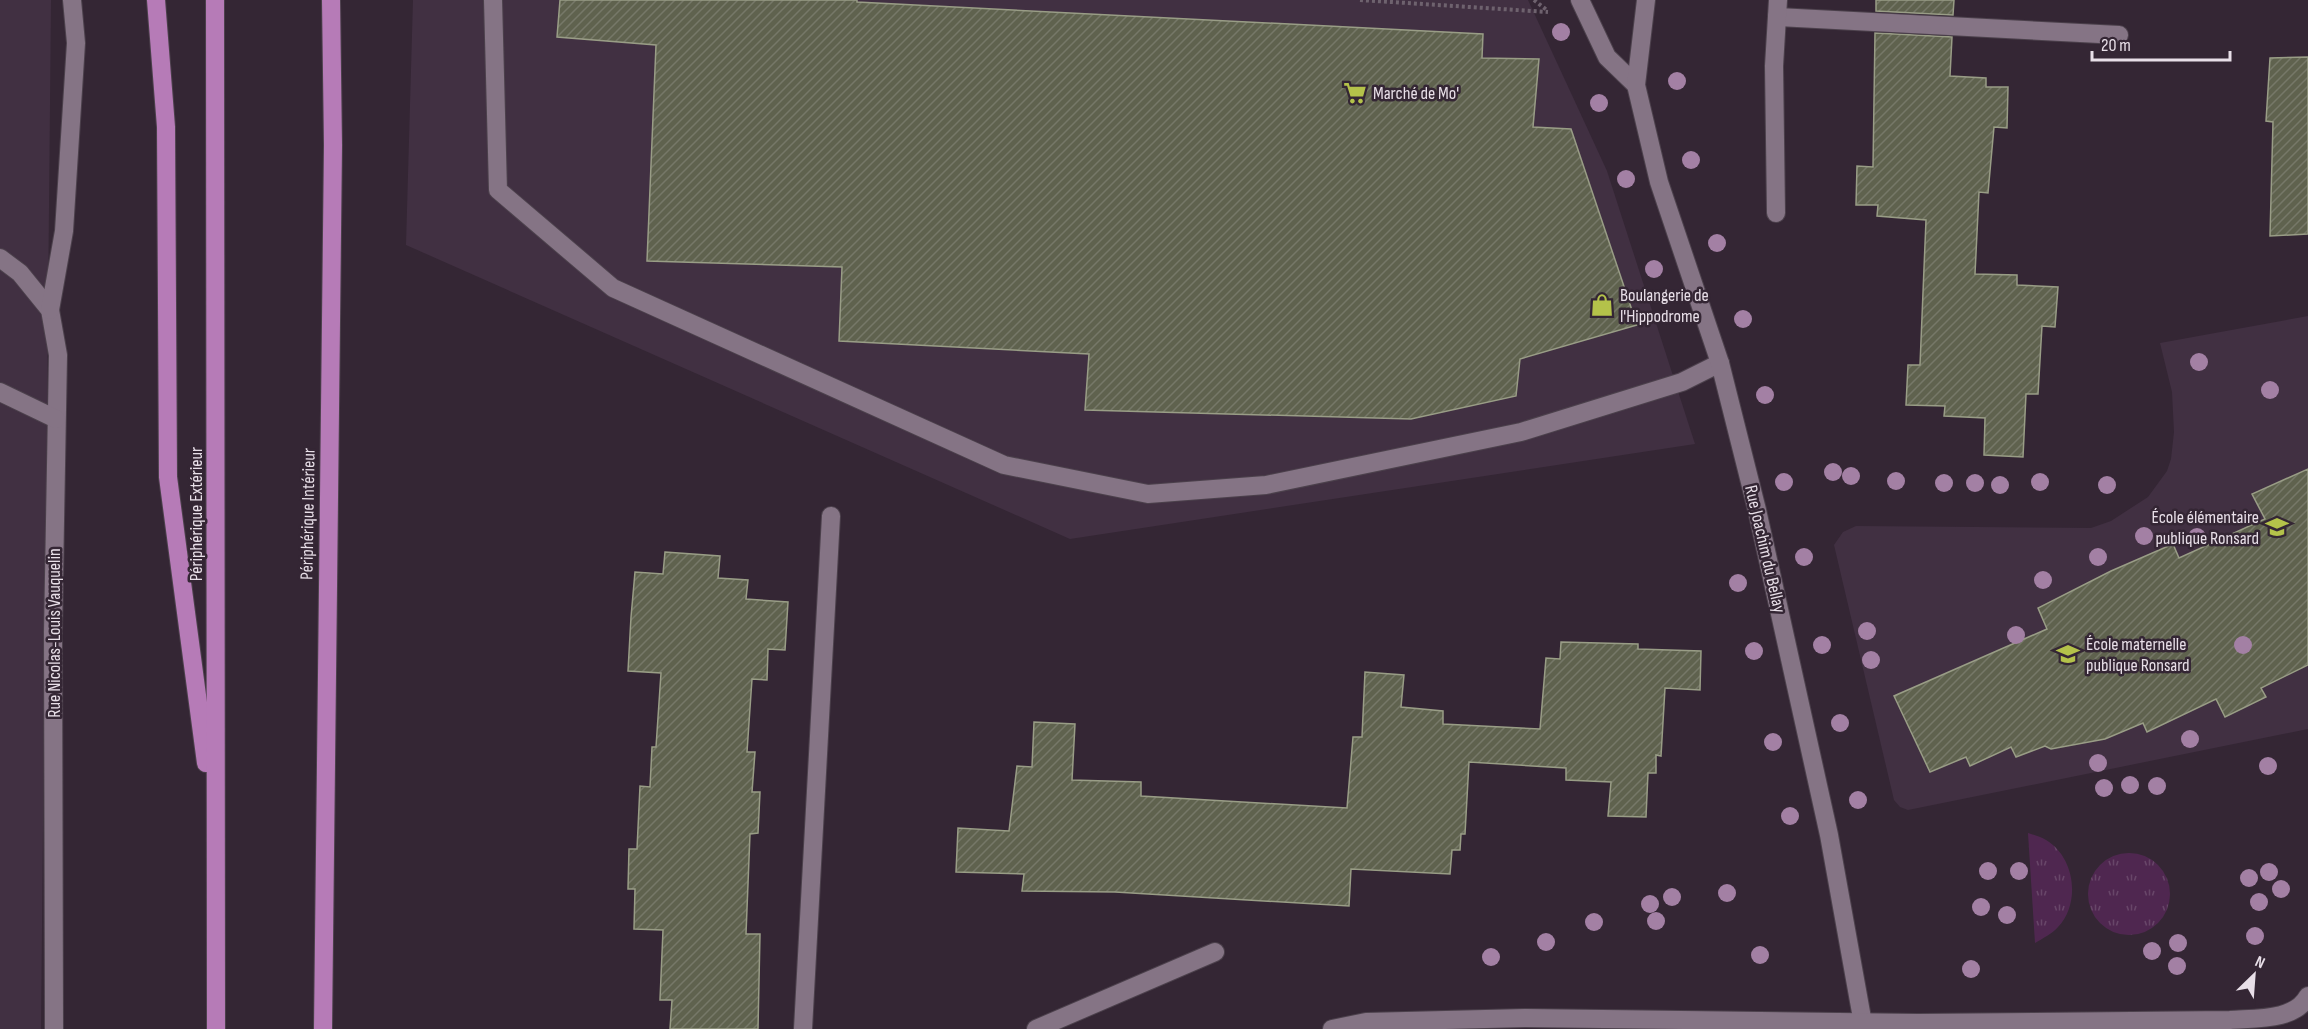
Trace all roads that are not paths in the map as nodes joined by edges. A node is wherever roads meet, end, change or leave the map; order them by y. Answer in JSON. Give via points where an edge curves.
{"nodes":[{"id":1,"x":72,"y":0,"type":"edge"},
{"id":2,"x":156,"y":0,"type":"edge"},
{"id":3,"x":215,"y":0,"type":"edge"},
{"id":4,"x":331,"y":0,"type":"edge"},
{"id":5,"x":343,"y":0,"type":"edge"},
{"id":6,"x":493,"y":0,"type":"edge"},
{"id":7,"x":1580,"y":0,"type":"edge"},
{"id":8,"x":1646,"y":0,"type":"edge"},
{"id":9,"x":1777,"y":8,"type":"edge"},
{"id":10,"x":2120,"y":35,"type":"dead end"},
{"id":11,"x":1636,"y":85,"type":"junction"},
{"id":12,"x":333,"y":145,"type":"junction"},
{"id":13,"x":1776,"y":213,"type":"dead end"},
{"id":14,"x":0,"y":258,"type":"edge"},
{"id":15,"x":50,"y":309,"type":"junction"},
{"id":16,"x":1720,"y":363,"type":"junction"},
{"id":17,"x":0,"y":392,"type":"edge"},
{"id":18,"x":56,"y":419,"type":"junction"},
{"id":19,"x":831,"y":516,"type":"dead end"},
{"id":20,"x":215,"y":832,"type":"junction"},
{"id":21,"x":1215,"y":952,"type":"dead end"},
{"id":22,"x":2307,"y":1002,"type":"edge"},
{"id":23,"x":1864,"y":1025,"type":"edge"},
{"id":24,"x":54,"y":1029,"type":"edge"},
{"id":25,"x":216,"y":1029,"type":"edge"},
{"id":26,"x":323,"y":1029,"type":"edge"},
{"id":27,"x":803,"y":1029,"type":"edge"},
{"id":28,"x":1036,"y":1029,"type":"edge"},
{"id":29,"x":1332,"y":1029,"type":"edge"}],
"edges":[{"from":1,"to":15,"type":"street","via":[[76,43],[64,231]]},
{"from":2,"to":20,"type":"highway","via":[[166,127],[168,477]]},
{"from":3,"to":20,"type":"highway","name":"Périphérique Extérieur"},
{"from":4,"to":12,"type":"highway","name":"Périphérique Intérieur"},
{"from":5,"to":12,"type":"highway"},
{"from":6,"to":16,"type":"street","via":[[498,190],[613,288],[1004,465],[1148,494],[1266,485],[1521,432],[1671,386]]},
{"from":7,"to":11,"type":"street","via":[[1607,57]]},
{"from":8,"to":11,"type":"street","name":"Rue Joachim du Bellay"},
{"from":9,"to":10,"type":"street"},
{"from":9,"to":13,"type":"street"},
{"from":11,"to":16,"type":"street","name":"Rue Joachim du Bellay","via":[[1659,182]]},
{"from":12,"to":26,"type":"highway","name":"Périphérique Intérieur"},
{"from":14,"to":15,"type":"street","name":"Rue Nicolas-Louis Vauquelin","via":[[20,273]]},
{"from":15,"to":18,"type":"street","name":"Rue Nicolas-Louis Vauquelin","via":[[58,355]]},
{"from":16,"to":23,"type":"street","name":"Rue Joachim du Bellay","via":[[1829,835]]},
{"from":17,"to":18,"type":"street"},
{"from":18,"to":24,"type":"street","name":"Rue Nicolas-Louis Vauquelin"},
{"from":19,"to":27,"type":"street"},
{"from":20,"to":25,"type":"highway","name":"Périphérique Extérieur"},
{"from":21,"to":28,"type":"street"},
{"from":22,"to":23,"type":"street","via":[[2282,1016],[2230,1020]]},
{"from":23,"to":29,"type":"street","via":[[1525,1018],[1366,1022]]}]}
